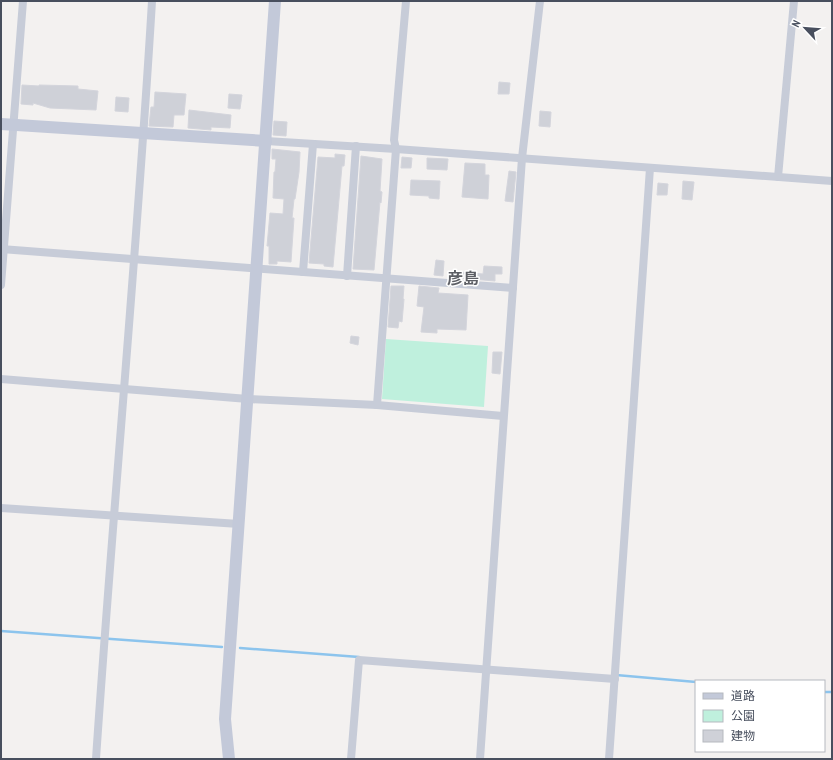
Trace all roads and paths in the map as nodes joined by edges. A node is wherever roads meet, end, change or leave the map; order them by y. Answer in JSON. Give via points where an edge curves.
{"nodes":[{"id":1,"x":23,"y":1,"type":"edge"},
{"id":2,"x":152,"y":1,"type":"edge"},
{"id":3,"x":275,"y":1,"type":"edge"},
{"id":4,"x":406,"y":1,"type":"edge"},
{"id":5,"x":540,"y":1,"type":"edge"},
{"id":6,"x":794,"y":1,"type":"edge"},
{"id":7,"x":7,"y":124,"type":"edge"},
{"id":8,"x":144,"y":133,"type":"junction"},
{"id":9,"x":266,"y":141,"type":"junction"},
{"id":10,"x":313,"y":144,"type":"junction"},
{"id":11,"x":356,"y":146,"type":"junction"},
{"id":12,"x":396,"y":149,"type":"junction"},
{"id":13,"x":522,"y":158,"type":"junction"},
{"id":14,"x":650,"y":168,"type":"junction"},
{"id":15,"x":778,"y":177,"type":"junction"},
{"id":16,"x":832,"y":181,"type":"edge"},
{"id":17,"x":2,"y":249,"type":"edge"},
{"id":18,"x":133,"y":260,"type":"junction"},
{"id":19,"x":257,"y":268,"type":"junction"},
{"id":20,"x":303,"y":272,"type":"junction"},
{"id":21,"x":347,"y":276,"type":"junction"},
{"id":22,"x":387,"y":279,"type":"junction"},
{"id":23,"x":1,"y":285,"type":"edge"},
{"id":24,"x":513,"y":288,"type":"junction"},
{"id":25,"x":1,"y":379,"type":"edge"},
{"id":26,"x":123,"y":388,"type":"junction"},
{"id":27,"x":248,"y":399,"type":"junction"},
{"id":28,"x":377,"y":405,"type":"junction"},
{"id":29,"x":503,"y":416,"type":"junction"},
{"id":30,"x":1,"y":508,"type":"edge"},
{"id":31,"x":114,"y":515,"type":"junction"},
{"id":32,"x":240,"y":524,"type":"junction"},
{"id":33,"x":487,"y":667,"type":"junction"},
{"id":34,"x":615,"y":677,"type":"junction"},
{"id":35,"x":96,"y":759,"type":"edge"},
{"id":36,"x":229,"y":759,"type":"edge"},
{"id":37,"x":351,"y":759,"type":"edge"},
{"id":38,"x":480,"y":759,"type":"edge"},
{"id":39,"x":609,"y":759,"type":"edge"}],
"edges":[{"from":1,"to":7,"type":"street"},
{"from":2,"to":8,"type":"street"},
{"from":3,"to":9,"type":"street"},
{"from":4,"to":12,"type":"street","via":[[394,140]]},
{"from":5,"to":13,"type":"street"},
{"from":6,"to":15,"type":"street"},
{"from":7,"to":8,"type":"street"},
{"from":7,"to":17,"type":"street"},
{"from":8,"to":9,"type":"street"},
{"from":8,"to":18,"type":"street"},
{"from":9,"to":10,"type":"street"},
{"from":9,"to":19,"type":"street"},
{"from":10,"to":11,"type":"street"},
{"from":10,"to":20,"type":"street"},
{"from":11,"to":12,"type":"street"},
{"from":11,"to":21,"type":"street"},
{"from":12,"to":13,"type":"street"},
{"from":12,"to":22,"type":"street"},
{"from":13,"to":14,"type":"street"},
{"from":13,"to":24,"type":"street"},
{"from":14,"to":15,"type":"street"},
{"from":14,"to":34,"type":"street"},
{"from":15,"to":16,"type":"street"},
{"from":17,"to":18,"type":"street"},
{"from":17,"to":23,"type":"street"},
{"from":18,"to":19,"type":"street"},
{"from":18,"to":26,"type":"street"},
{"from":19,"to":20,"type":"street"},
{"from":19,"to":27,"type":"street"},
{"from":20,"to":21,"type":"street"},
{"from":21,"to":22,"type":"street"},
{"from":22,"to":24,"type":"street"},
{"from":22,"to":28,"type":"street"},
{"from":24,"to":29,"type":"street"},
{"from":25,"to":26,"type":"street"},
{"from":26,"to":27,"type":"street"},
{"from":26,"to":31,"type":"street"},
{"from":27,"to":28,"type":"street"},
{"from":27,"to":32,"type":"street"},
{"from":28,"to":29,"type":"street"},
{"from":29,"to":33,"type":"street"},
{"from":30,"to":31,"type":"street"},
{"from":31,"to":32,"type":"street"},
{"from":31,"to":35,"type":"street"},
{"from":32,"to":36,"type":"street","via":[[225,719]]},
{"from":33,"to":34,"type":"street"},
{"from":33,"to":37,"type":"street","via":[[360,660]]},
{"from":33,"to":38,"type":"street"},
{"from":34,"to":39,"type":"street"}]}
